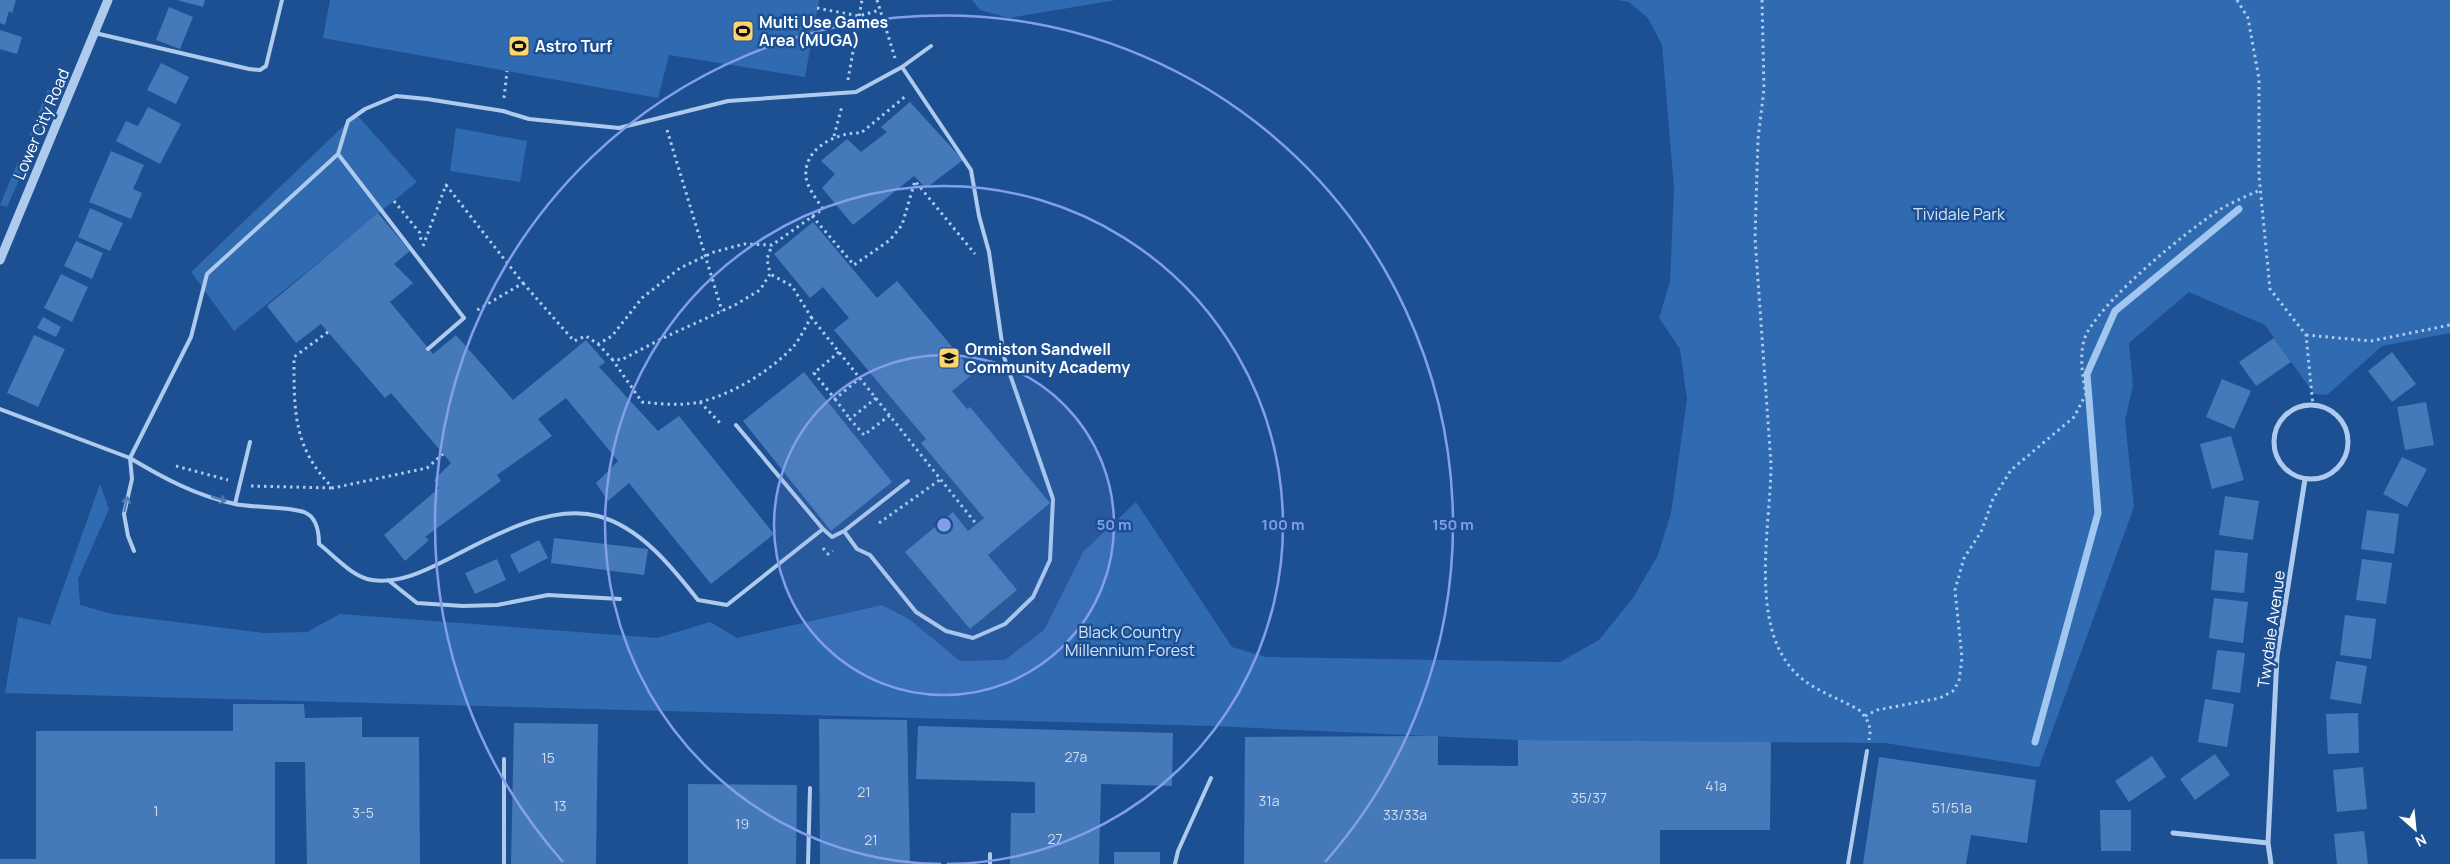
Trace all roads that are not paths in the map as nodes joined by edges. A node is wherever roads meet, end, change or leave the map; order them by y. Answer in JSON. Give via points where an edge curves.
{"nodes":[{"id":1,"x":108,"y":0,"type":"edge"},
{"id":2,"x":282,"y":0,"type":"edge"},
{"id":3,"x":95,"y":33,"type":"junction"},
{"id":4,"x":931,"y":46,"type":"dead end"},
{"id":5,"x":900,"y":66,"type":"junction"},
{"id":6,"x":338,"y":154,"type":"junction"},
{"id":7,"x":0,"y":260,"type":"edge"},
{"id":8,"x":428,"y":349,"type":"dead end"},
{"id":9,"x":0,"y":409,"type":"edge"},
{"id":10,"x":736,"y":425,"type":"dead end"},
{"id":11,"x":250,"y":442,"type":"dead end"},
{"id":12,"x":130,"y":458,"type":"junction"},
{"id":13,"x":2305,"y":478,"type":"junction"},
{"id":14,"x":908,"y":481,"type":"dead end"},
{"id":15,"x":235,"y":504,"type":"junction"},
{"id":16,"x":823,"y":529,"type":"junction"},
{"id":17,"x":844,"y":531,"type":"junction"},
{"id":18,"x":134,"y":551,"type":"dead end"},
{"id":19,"x":388,"y":580,"type":"junction"},
{"id":20,"x":620,"y":599,"type":"dead end"},
{"id":21,"x":1867,"y":751,"type":"road end"},
{"id":22,"x":504,"y":759,"type":"dead end"},
{"id":23,"x":1212,"y":778,"type":"dead end"},
{"id":24,"x":810,"y":788,"type":"dead end"},
{"id":25,"x":2173,"y":833,"type":"dead end"},
{"id":26,"x":2268,"y":843,"type":"junction"},
{"id":27,"x":990,"y":854,"type":"dead end"},
{"id":28,"x":504,"y":864,"type":"edge"},
{"id":29,"x":808,"y":864,"type":"edge"},
{"id":30,"x":990,"y":864,"type":"edge"},
{"id":31,"x":1175,"y":864,"type":"edge"},
{"id":32,"x":1848,"y":864,"type":"edge"},
{"id":33,"x":2271,"y":864,"type":"edge"}],
"edges":[{"from":1,"to":3,"type":"street","name":"Lower City Road"},
{"from":2,"to":3,"type":"lane","via":[[266,66],[260,70]]},
{"from":3,"to":7,"type":"street","name":"Lower City Road"},
{"from":4,"to":5,"type":"lane"},
{"from":5,"to":6,"type":"lane","via":[[856,92],[728,101],[619,128],[529,119],[503,111],[396,96],[365,109],[348,121]]},
{"from":5,"to":17,"type":"lane","via":[[970,170],[1004,356],[1053,499],[1050,560],[1033,597],[1005,624],[973,638],[946,631],[916,612],[870,556],[857,549]]},
{"from":6,"to":8,"type":"lane","via":[[464,318]]},
{"from":6,"to":12,"type":"lane","via":[[207,274],[191,337]]},
{"from":9,"to":12,"type":"lane"},
{"from":10,"to":16,"type":"lane"},
{"from":11,"to":15,"type":"lane"},
{"from":12,"to":15,"type":"lane","one_way":true,"via":[[172,483]]},
{"from":18,"to":12,"type":"lane","one_way":true,"via":[[124,514],[132,479]]},
{"from":13,"to":13,"type":"street","via":[[2317,479],[2337,468],[2344,458],[2347,435],[2343,424],[2325,408],[2301,407],[2290,412],[2275,432],[2276,456],[2283,467],[2293,475]]},
{"from":13,"to":26,"type":"street","name":"Twydale Avenue","via":[[2277,656]]},
{"from":14,"to":17,"type":"lane"},
{"from":15,"to":19,"type":"lane","via":[[304,512],[314,519],[319,544],[353,572],[370,580]]},
{"from":16,"to":17,"type":"lane","via":[[832,537]]},
{"from":16,"to":19,"type":"lane","via":[[727,605],[698,600],[674,570],[625,528],[598,516],[576,514],[527,522],[410,577]]},
{"from":19,"to":20,"type":"lane","via":[[417,603],[497,605],[548,595]]},
{"from":21,"to":32,"type":"lane"},
{"from":22,"to":28,"type":"lane"},
{"from":23,"to":31,"type":"lane","via":[[1178,850]]},
{"from":24,"to":29,"type":"lane"},
{"from":25,"to":26,"type":"street"},
{"from":26,"to":33,"type":"street","name":"Twydale Avenue"},
{"from":27,"to":30,"type":"lane"}]}
